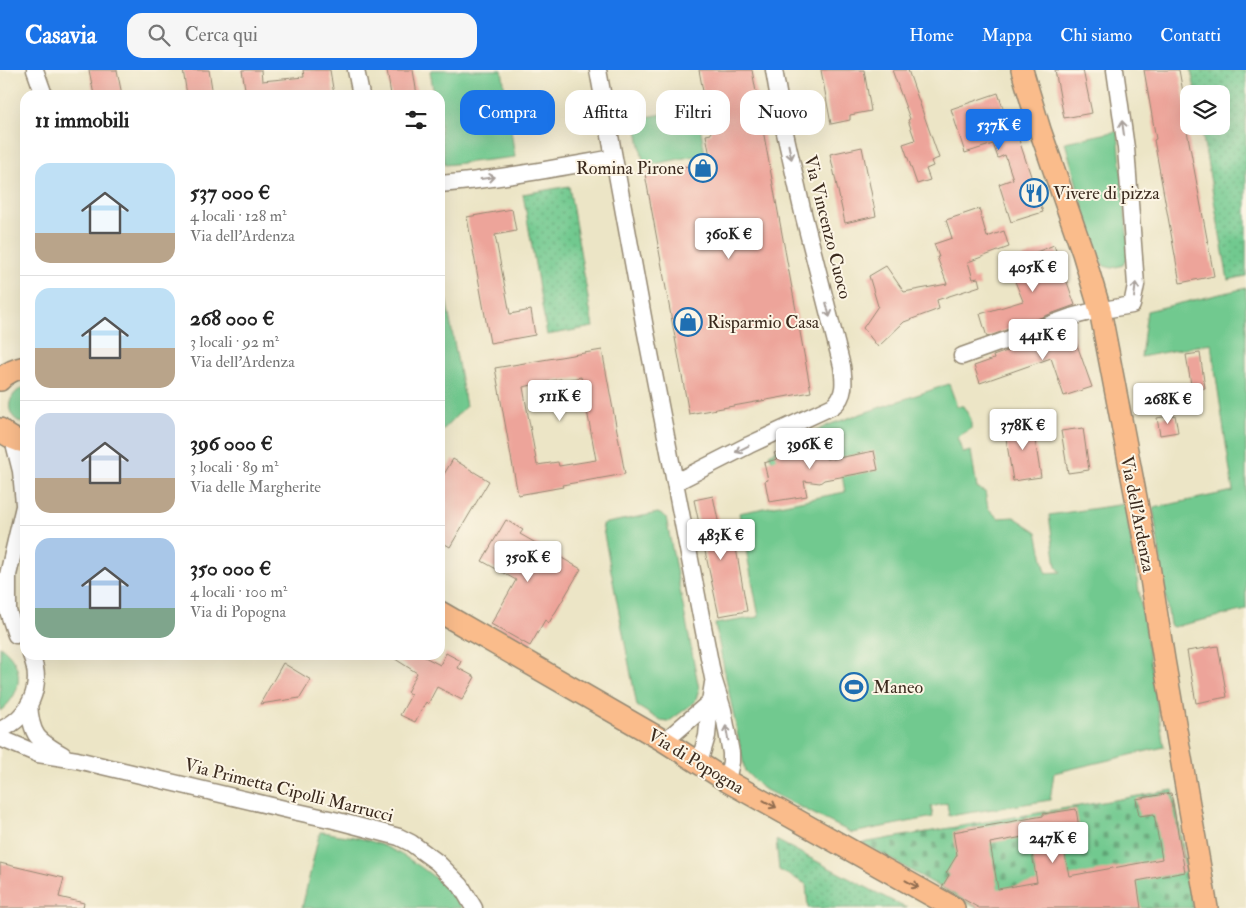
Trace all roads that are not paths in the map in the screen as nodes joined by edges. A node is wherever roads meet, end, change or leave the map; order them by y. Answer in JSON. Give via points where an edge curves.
{"nodes":[{"id":1,"x":35,"y":70,"type":"edge"},
{"id":2,"x":356,"y":70,"type":"edge"},
{"id":3,"x":598,"y":70,"type":"edge"},
{"id":4,"x":774,"y":70,"type":"edge"},
{"id":5,"x":1022,"y":70,"type":"edge"},
{"id":6,"x":1115,"y":70,"type":"edge"},
{"id":7,"x":42,"y":90,"type":"edge"},
{"id":8,"x":360,"y":90,"type":"edge"},
{"id":9,"x":614,"y":158,"type":"junction"},
{"id":10,"x":445,"y":183,"type":"edge"},
{"id":11,"x":1100,"y":310,"type":"junction"},
{"id":12,"x":962,"y":356,"type":"dead end"},
{"id":13,"x":0,"y":357,"type":"edge"},
{"id":14,"x":20,"y":364,"type":"edge"},
{"id":15,"x":20,"y":368,"type":"edge"},
{"id":16,"x":0,"y":380,"type":"edge"},
{"id":17,"x":8,"y":435,"type":"edge"},
{"id":18,"x":20,"y":468,"type":"edge"},
{"id":19,"x":676,"y":482,"type":"junction"},
{"id":20,"x":20,"y":524,"type":"edge"},
{"id":21,"x":8,"y":575,"type":"junction"},
{"id":22,"x":0,"y":590,"type":"edge"},
{"id":23,"x":445,"y":615,"type":"edge"},
{"id":24,"x":0,"y":626,"type":"edge"},
{"id":25,"x":20,"y":640,"type":"edge"},
{"id":26,"x":33,"y":660,"type":"edge"},
{"id":27,"x":713,"y":678,"type":"junction"},
{"id":28,"x":710,"y":702,"type":"junction"},
{"id":29,"x":29,"y":704,"type":"junction"},
{"id":30,"x":0,"y":730,"type":"edge"},
{"id":31,"x":0,"y":738,"type":"edge"},
{"id":32,"x":664,"y":741,"type":"junction"},
{"id":33,"x":67,"y":758,"type":"junction"},
{"id":34,"x":699,"y":763,"type":"junction"},
{"id":35,"x":727,"y":781,"type":"junction"},
{"id":36,"x":474,"y":908,"type":"edge"},
{"id":37,"x":954,"y":908,"type":"edge"},
{"id":38,"x":1207,"y":908,"type":"edge"}],
"edges":[{"from":1,"to":7,"type":"street"},
{"from":2,"to":8,"type":"street"},
{"from":3,"to":9,"type":"street"},
{"from":4,"to":19,"type":"street","name":"Via Vincenzo Cuoco","one_way":true,"via":[[803,213],[842,366],[843,392],[833,406]]},
{"from":5,"to":11,"type":"main road","name":"Via dell'Ardenza"},
{"from":11,"to":6,"type":"street","one_way":true,"via":[[1132,305],[1136,285],[1126,148]]},
{"from":10,"to":9,"type":"street","one_way":true},
{"from":9,"to":19,"type":"street"},
{"from":11,"to":12,"type":"street","via":[[1074,316]]},
{"from":11,"to":38,"type":"main road","name":"Via dell'Ardenza","via":[[1148,560]]},
{"from":13,"to":14,"type":"main road"},
{"from":15,"to":16,"type":"main road"},
{"from":17,"to":18,"type":"street"},
{"from":19,"to":27,"type":"street"},
{"from":20,"to":21,"type":"street"},
{"from":21,"to":22,"type":"street"},
{"from":21,"to":25,"type":"street","via":[[8,611]]},
{"from":23,"to":32,"type":"main road","name":"Via di Popogna"},
{"from":24,"to":25,"type":"street"},
{"from":26,"to":29,"type":"street","via":[[36,682]]},
{"from":27,"to":28,"type":"street"},
{"from":35,"to":27,"type":"street","one_way":true,"via":[[730,748]]},
{"from":28,"to":32,"type":"street"},
{"from":28,"to":34,"type":"street","via":[[707,736]]},
{"from":29,"to":30,"type":"street","via":[[16,721]]},
{"from":29,"to":33,"type":"street","name":"Via Primetta Cipolli Marrucci","via":[[33,729],[39,740]]},
{"from":31,"to":33,"type":"street","name":"Via Primetta Cipolli Marrucci","via":[[38,754]]},
{"from":32,"to":34,"type":"main road","name":"Via di Popogna"},
{"from":33,"to":36,"type":"street","name":"Via Primetta Cipolli Marrucci","via":[[399,837],[437,862],[461,886]]},
{"from":34,"to":35,"type":"main road","name":"Via di Popogna"},
{"from":35,"to":37,"type":"main road","name":"Via di Popogna","one_way":true}]}
